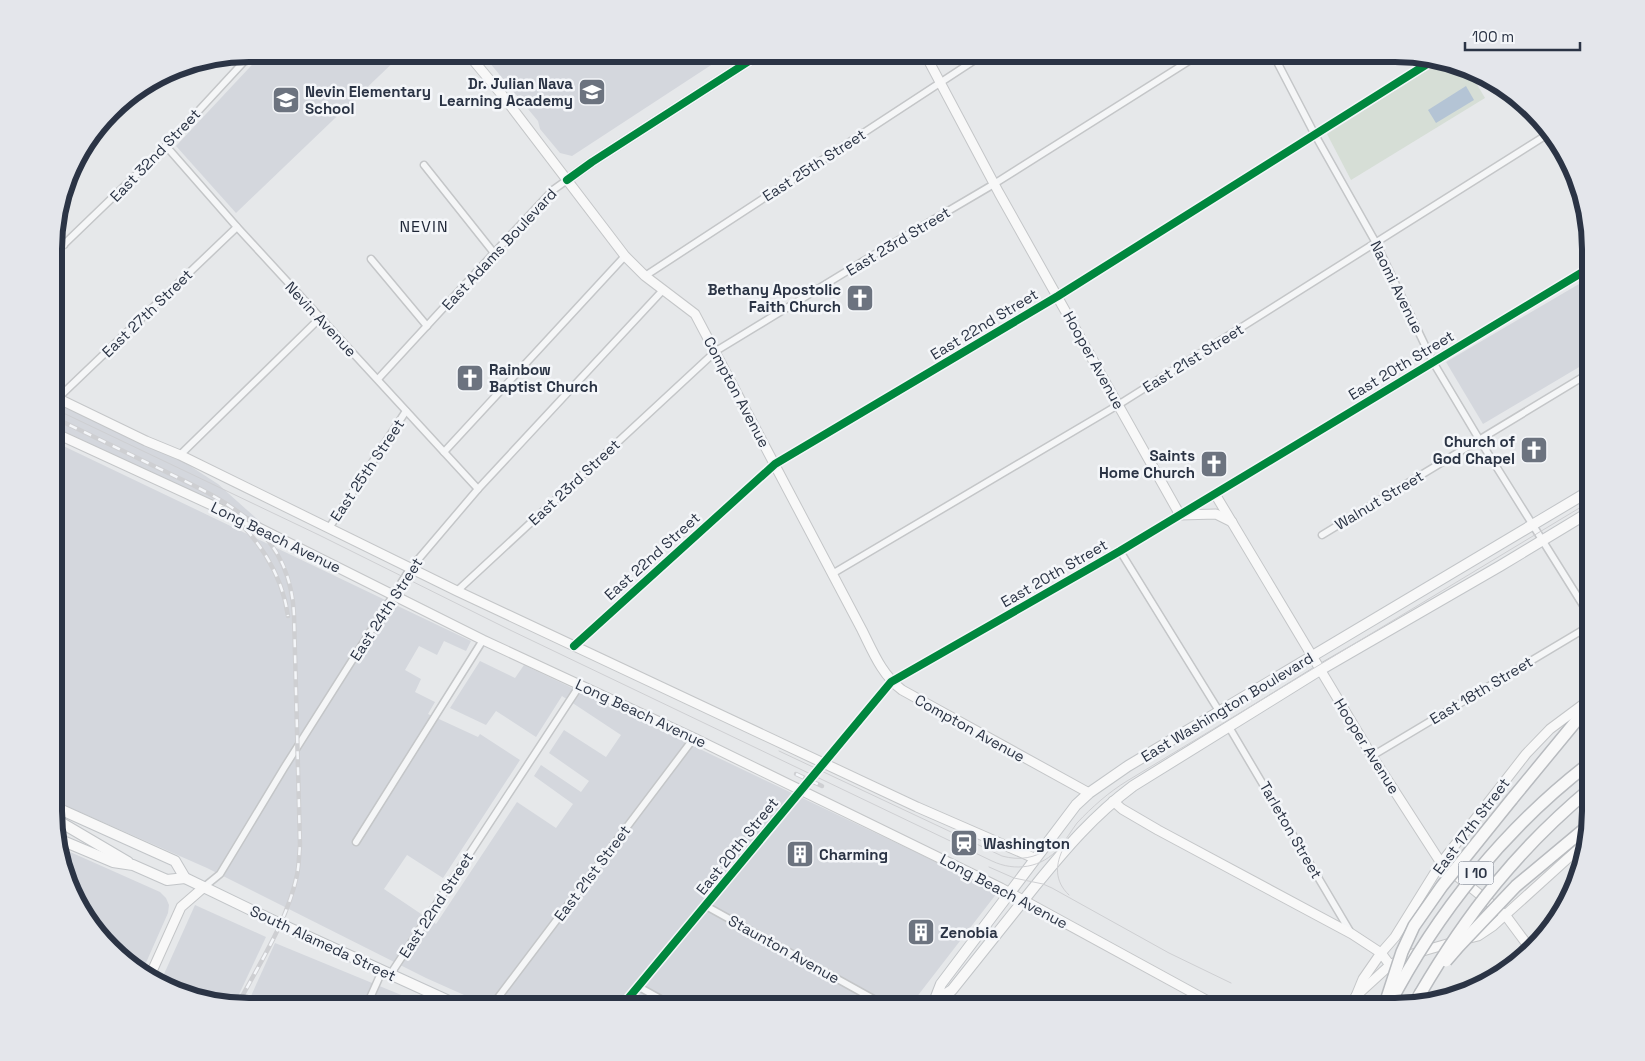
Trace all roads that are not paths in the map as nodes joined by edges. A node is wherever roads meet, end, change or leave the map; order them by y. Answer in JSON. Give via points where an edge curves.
{"nodes":[{"id":1,"x":475,"y":62,"type":"edge"},
{"id":2,"x":748,"y":62,"type":"edge"},
{"id":3,"x":929,"y":62,"type":"edge"},
{"id":4,"x":971,"y":62,"type":"edge"},
{"id":5,"x":1187,"y":62,"type":"edge"},
{"id":6,"x":1277,"y":62,"type":"edge"},
{"id":7,"x":243,"y":63,"type":"edge"},
{"id":8,"x":1425,"y":65,"type":"edge"},
{"id":9,"x":940,"y":82,"type":"junction"},
{"id":10,"x":1314,"y":133,"type":"junction"},
{"id":11,"x":1544,"y":136,"type":"edge"},
{"id":12,"x":166,"y":146,"type":"junction"},
{"id":13,"x":424,"y":165,"type":"dead end"},
{"id":14,"x":567,"y":180,"type":"junction"},
{"id":15,"x":994,"y":184,"type":"junction"},
{"id":16,"x":237,"y":227,"type":"junction"},
{"id":17,"x":1376,"y":243,"type":"junction"},
{"id":18,"x":64,"y":244,"type":"edge"},
{"id":19,"x":494,"y":252,"type":"junction"},
{"id":20,"x":625,"y":256,"type":"junction"},
{"id":21,"x":371,"y":259,"type":"dead end"},
{"id":22,"x":1582,"y":271,"type":"edge"},
{"id":23,"x":645,"y":276,"type":"junction"},
{"id":24,"x":663,"y":290,"type":"junction"},
{"id":25,"x":1058,"y":296,"type":"junction"},
{"id":26,"x":320,"y":318,"type":"junction"},
{"id":27,"x":427,"y":326,"type":"junction"},
{"id":28,"x":716,"y":351,"type":"junction"},
{"id":29,"x":1433,"y":362,"type":"junction"},
{"id":30,"x":1582,"y":377,"type":"edge"},
{"id":31,"x":378,"y":379,"type":"junction"},
{"id":32,"x":62,"y":393,"type":"edge"},
{"id":33,"x":62,"y":400,"type":"edge"},
{"id":34,"x":1118,"y":405,"type":"junction"},
{"id":35,"x":406,"y":411,"type":"junction"},
{"id":36,"x":62,"y":436,"type":"edge"},
{"id":37,"x":1479,"y":439,"type":"junction"},
{"id":38,"x":444,"y":452,"type":"junction"},
{"id":39,"x":180,"y":455,"type":"junction"},
{"id":40,"x":775,"y":464,"type":"junction"},
{"id":41,"x":478,"y":489,"type":"junction"},
{"id":42,"x":1215,"y":494,"type":"junction"},
{"id":43,"x":1582,"y":495,"type":"edge"},
{"id":44,"x":1180,"y":515,"type":"junction"},
{"id":45,"x":1582,"y":516,"type":"edge"},
{"id":46,"x":1232,"y":522,"type":"junction"},
{"id":47,"x":1533,"y":525,"type":"junction"},
{"id":48,"x":329,"y":528,"type":"junction"},
{"id":49,"x":1322,"y":535,"type":"dead end"},
{"id":50,"x":1542,"y":540,"type":"junction"},
{"id":51,"x":1120,"y":551,"type":"junction"},
{"id":52,"x":410,"y":569,"type":"junction"},
{"id":53,"x":832,"y":574,"type":"junction"},
{"id":54,"x":456,"y":591,"type":"junction"},
{"id":55,"x":393,"y":596,"type":"junction"},
{"id":56,"x":1582,"y":604,"type":"edge"},
{"id":57,"x":1582,"y":630,"type":"edge"},
{"id":58,"x":484,"y":640,"type":"junction"},
{"id":59,"x":574,"y":646,"type":"junction"},
{"id":60,"x":1312,"y":656,"type":"junction"},
{"id":61,"x":1320,"y":670,"type":"junction"},
{"id":62,"x":892,"y":682,"type":"junction"},
{"id":63,"x":580,"y":685,"type":"junction"},
{"id":64,"x":1582,"y":706,"type":"edge"},
{"id":65,"x":1219,"y":711,"type":"junction"},
{"id":66,"x":1582,"y":714,"type":"edge"},
{"id":67,"x":1229,"y":727,"type":"junction"},
{"id":68,"x":694,"y":738,"type":"junction"},
{"id":69,"x":1372,"y":756,"type":"junction"},
{"id":70,"x":824,"y":763,"type":"junction"},
{"id":71,"x":1582,"y":770,"type":"edge"},
{"id":72,"x":801,"y":790,"type":"junction"},
{"id":73,"x":1089,"y":793,"type":"junction"},
{"id":74,"x":1582,"y":796,"type":"edge"},
{"id":75,"x":1113,"y":801,"type":"junction"},
{"id":76,"x":62,"y":810,"type":"edge"},
{"id":77,"x":63,"y":823,"type":"edge"},
{"id":78,"x":63,"y":827,"type":"edge"},
{"id":79,"x":73,"y":829,"type":"junction"},
{"id":80,"x":1581,"y":830,"type":"edge"},
{"id":81,"x":129,"y":840,"type":"junction"},
{"id":82,"x":65,"y":842,"type":"edge"},
{"id":83,"x":356,"y":842,"type":"dead end"},
{"id":84,"x":1579,"y":849,"type":"edge"},
{"id":85,"x":1030,"y":856,"type":"junction"},
{"id":86,"x":1441,"y":863,"type":"junction"},
{"id":87,"x":133,"y":865,"type":"junction"},
{"id":88,"x":185,"y":878,"type":"junction"},
{"id":89,"x":1035,"y":886,"type":"junction"},
{"id":90,"x":204,"y":887,"type":"junction"},
{"id":91,"x":1009,"y":892,"type":"junction"},
{"id":92,"x":1024,"y":900,"type":"junction"},
{"id":93,"x":706,"y":906,"type":"junction"},
{"id":94,"x":1506,"y":916,"type":"junction"},
{"id":95,"x":1352,"y":934,"type":"junction"},
{"id":96,"x":1527,"y":945,"type":"edge"},
{"id":97,"x":1380,"y":953,"type":"junction"},
{"id":98,"x":1390,"y":965,"type":"junction"},
{"id":99,"x":152,"y":971,"type":"edge"},
{"id":100,"x":386,"y":973,"type":"junction"},
{"id":101,"x":639,"y":987,"type":"junction"},
{"id":102,"x":1420,"y":994,"type":"junction"},
{"id":103,"x":1356,"y":996,"type":"joint"},
{"id":104,"x":1418,"y":997,"type":"edge"},
{"id":105,"x":371,"y":998,"type":"edge"},
{"id":106,"x":442,"y":998,"type":"edge"},
{"id":107,"x":498,"y":998,"type":"edge"},
{"id":108,"x":629,"y":998,"type":"edge"},
{"id":109,"x":659,"y":998,"type":"edge"},
{"id":110,"x":872,"y":998,"type":"edge"},
{"id":111,"x":938,"y":998,"type":"edge"},
{"id":112,"x":943,"y":998,"type":"edge"},
{"id":113,"x":1203,"y":998,"type":"edge"},
{"id":114,"x":1387,"y":998,"type":"edge"},
{"id":115,"x":1393,"y":998,"type":"edge"}],
"edges":[{"from":1,"to":14,"type":"street","name":"Compton Avenue"},
{"from":2,"to":14,"type":"street","name":"East Adams Boulevard"},
{"from":3,"to":9,"type":"street","name":"Hooper Avenue"},
{"from":4,"to":9,"type":"street","name":"East 25th Street"},
{"from":5,"to":15,"type":"street","name":"East 23rd Street"},
{"from":6,"to":10,"type":"street","name":"Naomi Avenue"},
{"from":7,"to":12,"type":"street","name":"East 32nd Street"},
{"from":8,"to":10,"type":"street","name":"East 22nd Street"},
{"from":9,"to":15,"type":"street","name":"Hooper Avenue"},
{"from":9,"to":23,"type":"street","name":"East 25th Street"},
{"from":10,"to":17,"type":"street","name":"Naomi Avenue"},
{"from":10,"to":25,"type":"street","name":"East 22nd Street"},
{"from":11,"to":17,"type":"street","name":"East 21st Street"},
{"from":12,"to":16,"type":"street","name":"Nevin Avenue"},
{"from":12,"to":18,"type":"street","name":"East 32nd Street"},
{"from":13,"to":19,"type":"street"},
{"from":14,"to":19,"type":"street","name":"East Adams Boulevard"},
{"from":14,"to":20,"type":"street","name":"Compton Avenue"},
{"from":15,"to":25,"type":"street","name":"Hooper Avenue"},
{"from":15,"to":28,"type":"street","name":"East 23rd Street"},
{"from":16,"to":26,"type":"street","name":"Nevin Avenue"},
{"from":16,"to":32,"type":"street","name":"East 27th Street"},
{"from":17,"to":29,"type":"street","name":"Naomi Avenue"},
{"from":17,"to":34,"type":"street","name":"East 21st Street"},
{"from":19,"to":27,"type":"street","name":"East Adams Boulevard"},
{"from":20,"to":23,"type":"street","name":"Compton Avenue"},
{"from":20,"to":38,"type":"street"},
{"from":21,"to":27,"type":"street"},
{"from":22,"to":29,"type":"street","name":"East 20th Street"},
{"from":23,"to":24,"type":"street","name":"Compton Avenue"},
{"from":24,"to":28,"type":"street","name":"Compton Avenue","via":[[695,314]]},
{"from":24,"to":41,"type":"street","name":"East 24th Street"},
{"from":25,"to":34,"type":"street","name":"Hooper Avenue"},
{"from":25,"to":40,"type":"street","name":"East 22nd Street"},
{"from":26,"to":31,"type":"street","name":"Nevin Avenue"},
{"from":26,"to":39,"type":"street"},
{"from":27,"to":31,"type":"street","name":"East Adams Boulevard"},
{"from":28,"to":40,"type":"street","name":"Compton Avenue"},
{"from":28,"to":54,"type":"street","name":"East 23rd Street"},
{"from":29,"to":37,"type":"street","name":"Naomi Avenue"},
{"from":29,"to":42,"type":"street","name":"East 20th Street"},
{"from":30,"to":37,"type":"street","name":"Walnut Street"},
{"from":31,"to":35,"type":"street","name":"Nevin Avenue"},
{"from":33,"to":39,"type":"street","name":"Long Beach Avenue"},
{"from":34,"to":44,"type":"street","name":"Hooper Avenue"},
{"from":34,"to":53,"type":"street","name":"East 21st Street"},
{"from":35,"to":38,"type":"street","name":"Nevin Avenue"},
{"from":35,"to":48,"type":"street","name":"East 25th Street"},
{"from":36,"to":55,"type":"street","name":"Long Beach Avenue","via":[[231,514]]},
{"from":37,"to":47,"type":"street","name":"Naomi Avenue"},
{"from":37,"to":49,"type":"street","name":"Walnut Street"},
{"from":38,"to":41,"type":"street","name":"Nevin Avenue"},
{"from":39,"to":48,"type":"street","name":"Long Beach Avenue"},
{"from":40,"to":53,"type":"street","name":"Compton Avenue"},
{"from":40,"to":59,"type":"street","name":"East 22nd Street"},
{"from":41,"to":52,"type":"street","name":"East 24th Street"},
{"from":42,"to":44,"type":"street","name":"East 20th Street"},
{"from":42,"to":46,"type":"street","name":"Hooper Avenue"},
{"from":43,"to":47,"type":"main road","name":"East Washington Boulevard"},
{"from":44,"to":46,"type":"street","via":[[1216,514]]},
{"from":44,"to":51,"type":"street","name":"East 20th Street"},
{"from":45,"to":50,"type":"main road","name":"East Washington Boulevard"},
{"from":46,"to":60,"type":"street","name":"Hooper Avenue"},
{"from":47,"to":50,"type":"street","name":"Naomi Avenue"},
{"from":47,"to":60,"type":"main road","name":"East Washington Boulevard"},
{"from":48,"to":52,"type":"street","name":"Long Beach Avenue"},
{"from":50,"to":56,"type":"street","name":"Naomi Avenue"},
{"from":50,"to":61,"type":"main road","name":"East Washington Boulevard"},
{"from":51,"to":62,"type":"street","name":"East 20th Street"},
{"from":51,"to":65,"type":"street"},
{"from":52,"to":54,"type":"street","name":"Long Beach Avenue"},
{"from":52,"to":55,"type":"street","name":"East 24th Street"},
{"from":53,"to":62,"type":"street","name":"Compton Avenue"},
{"from":54,"to":59,"type":"street","name":"Long Beach Avenue"},
{"from":55,"to":58,"type":"street","name":"Long Beach Avenue"},
{"from":55,"to":90,"type":"street","name":"East 24th Street","via":[[220,874]]},
{"from":57,"to":69,"type":"street","name":"East 18th Street"},
{"from":58,"to":63,"type":"street","name":"Long Beach Avenue"},
{"from":58,"to":83,"type":"street"},
{"from":59,"to":70,"type":"street","name":"Long Beach Avenue"},
{"from":60,"to":61,"type":"street","name":"Hooper Avenue"},
{"from":60,"to":65,"type":"main road","name":"East Washington Boulevard"},
{"from":61,"to":67,"type":"main road","name":"East Washington Boulevard"},
{"from":61,"to":69,"type":"street","name":"Hooper Avenue"},
{"from":62,"to":70,"type":"street","name":"East 20th Street"},
{"from":62,"to":73,"type":"street","name":"Compton Avenue"},
{"from":63,"to":68,"type":"street","name":"Long Beach Avenue"},
{"from":63,"to":100,"type":"street","name":"East 22nd Street"},
{"from":64,"to":86,"type":"street","name":"East 17th Street","via":[[1550,729],[1526,754]]},
{"from":65,"to":73,"type":"main road","name":"East Washington Boulevard"},
{"from":66,"to":114,"type":"highway","bridge":true,"via":[[1442,886],[1414,926]]},
{"from":67,"to":75,"type":"main road","name":"East Washington Boulevard"},
{"from":67,"to":95,"type":"street","name":"Tarleton Street"},
{"from":68,"to":72,"type":"street","name":"Long Beach Avenue"},
{"from":68,"to":107,"type":"street","name":"East 21st Street"},
{"from":69,"to":86,"type":"street","name":"Hooper Avenue"},
{"from":70,"to":72,"type":"street","name":"East 20th Street"},
{"from":70,"to":85,"type":"street","name":"Long Beach Avenue"},
{"from":71,"to":115,"type":"highway","number":"I 10","bridge":true,"via":[[1535,809],[1495,850],[1439,922]]},
{"from":72,"to":91,"type":"street","name":"Long Beach Avenue"},
{"from":72,"to":93,"type":"street","name":"East 20th Street"},
{"from":73,"to":85,"type":"main road","name":"East Washington Boulevard"},
{"from":74,"to":102,"type":"highway","number":"I 10","bridge":true,"via":[[1493,885]]},
{"from":75,"to":89,"type":"main road","name":"East Washington Boulevard","via":[[1066,848]]},
{"from":75,"to":95,"type":"street","via":[[1158,830]]},
{"from":76,"to":81,"type":"main road","name":"South Alameda Street"},
{"from":77,"to":79,"type":"main road"},
{"from":78,"to":79,"type":"main road"},
{"from":79,"to":81,"type":"main road"},
{"from":79,"to":87,"type":"main road"},
{"from":80,"to":102,"type":"highway","bridge":true,"via":[[1516,886],[1459,946]]},
{"from":81,"to":88,"type":"main road","name":"South Alameda Street","via":[[175,861]]},
{"from":82,"to":87,"type":"main road","name":"South Alameda Street","via":[[113,862]]},
{"from":84,"to":94,"type":"street"},
{"from":85,"to":89,"type":"main road","via":[[1040,862]]},
{"from":85,"to":91,"type":"main road","name":"East Washington Boulevard"},
{"from":86,"to":94,"type":"street","name":"Hooper Avenue"},
{"from":86,"to":97,"type":"street","name":"East 17th Street","via":[[1395,937]]},
{"from":87,"to":88,"type":"main road","name":"South Alameda Street","via":[[167,880]]},
{"from":88,"to":90,"type":"main road","name":"South Alameda Street"},
{"from":89,"to":92,"type":"main road","name":"East Washington Boulevard"},
{"from":90,"to":99,"type":"street","via":[[181,907]]},
{"from":90,"to":100,"type":"main road","name":"South Alameda Street"},
{"from":91,"to":92,"type":"street","name":"Long Beach Avenue"},
{"from":91,"to":111,"type":"main road","name":"East Washington Boulevard","via":[[941,984]]},
{"from":92,"to":112,"type":"main road","name":"East Washington Boulevard"},
{"from":92,"to":113,"type":"street","name":"Long Beach Avenue"},
{"from":93,"to":101,"type":"street","name":"East 20th Street"},
{"from":93,"to":110,"type":"street","name":"Staunton Avenue"},
{"from":94,"to":96,"type":"street","name":"Hooper Avenue"},
{"from":94,"to":98,"type":"street","via":[[1478,936],[1409,954]]},
{"from":95,"to":97,"type":"street"},
{"from":97,"to":98,"type":"street"},
{"from":97,"to":103,"type":"street","name":"East 17th Street","via":[[1362,979]]},
{"from":98,"to":103,"type":"street"},
{"from":100,"to":105,"type":"street","name":"East 22nd Street"},
{"from":100,"to":106,"type":"main road","name":"South Alameda Street"},
{"from":101,"to":108,"type":"street","name":"East 20th Street"},
{"from":101,"to":109,"type":"street"},
{"from":102,"to":104,"type":"highway","number":"I 10"}]}
